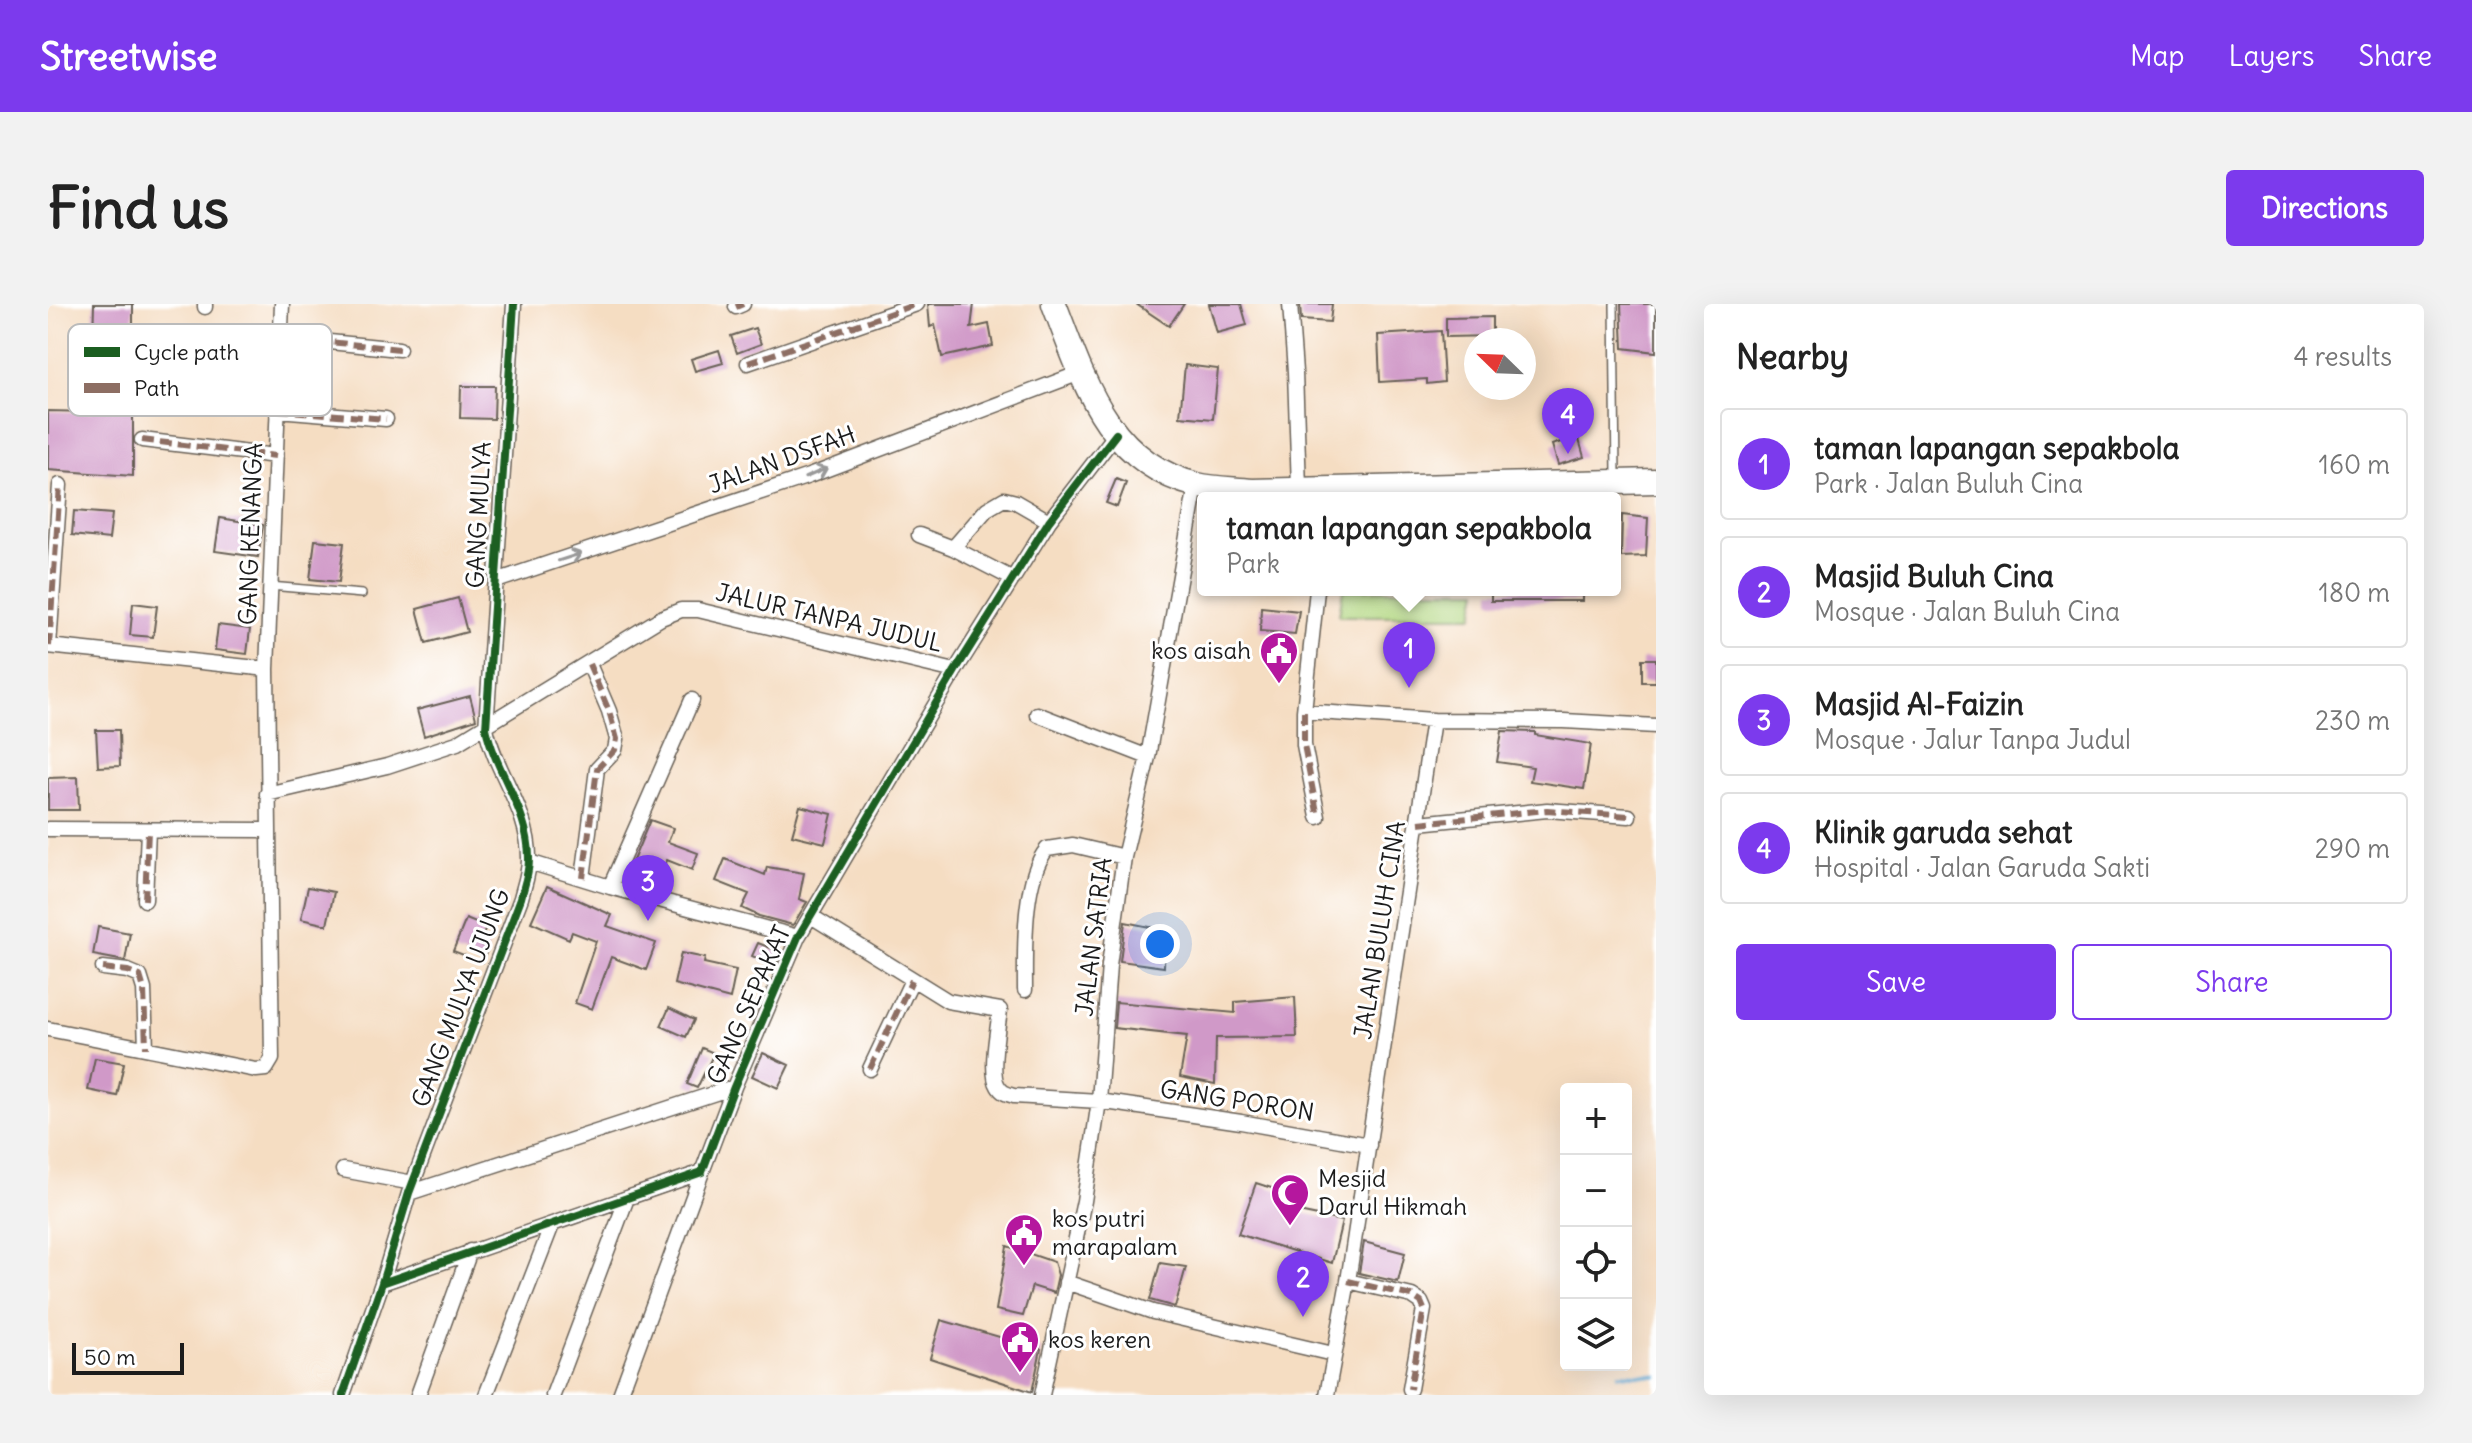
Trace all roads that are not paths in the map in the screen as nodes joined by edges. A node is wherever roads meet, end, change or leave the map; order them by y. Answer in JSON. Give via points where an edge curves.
{"nodes":[{"id":1,"x":282,"y":304,"type":"edge"},
{"id":2,"x":514,"y":304,"type":"edge"},
{"id":3,"x":917,"y":304,"type":"edge"},
{"id":4,"x":1054,"y":304,"type":"edge"},
{"id":5,"x":1290,"y":304,"type":"edge"},
{"id":6,"x":1614,"y":304,"type":"edge"},
{"id":7,"x":281,"y":324,"type":"edge"},
{"id":8,"x":332,"y":342,"type":"edge"},
{"id":9,"x":399,"y":349,"type":"dead end"},
{"id":10,"x":748,"y":363,"type":"dead end"},
{"id":11,"x":1080,"y":373,"type":"junction"},
{"id":12,"x":332,"y":414,"type":"edge"},
{"id":13,"x":278,"y":416,"type":"edge"},
{"id":14,"x":386,"y":419,"type":"dead end"},
{"id":15,"x":1116,"y":434,"type":"junction"},
{"id":16,"x":142,"y":440,"type":"dead end"},
{"id":17,"x":276,"y":456,"type":"junction"},
{"id":18,"x":1656,"y":481,"type":"edge"},
{"id":19,"x":1616,"y":482,"type":"junction"},
{"id":20,"x":60,"y":485,"type":"dead end"},
{"id":21,"x":1196,"y":485,"type":"junction"},
{"id":22,"x":1299,"y":488,"type":"junction"},
{"id":23,"x":1220,"y":492,"type":"edge"},
{"id":24,"x":1268,"y":492,"type":"edge"},
{"id":25,"x":1327,"y":492,"type":"edge"},
{"id":26,"x":1049,"y":521,"type":"junction"},
{"id":27,"x":919,"y":535,"type":"dead end"},
{"id":28,"x":953,"y":548,"type":"junction"},
{"id":29,"x":1013,"y":579,"type":"junction"},
{"id":30,"x":496,"y":581,"type":"junction"},
{"id":31,"x":270,"y":586,"type":"junction"},
{"id":32,"x":362,"y":594,"type":"dead end"},
{"id":33,"x":1316,"y":596,"type":"edge"},
{"id":34,"x":49,"y":646,"type":"edge"},
{"id":35,"x":589,"y":664,"type":"junction"},
{"id":36,"x":267,"y":669,"type":"junction"},
{"id":37,"x":955,"y":671,"type":"junction"},
{"id":38,"x":692,"y":700,"type":"dead end"},
{"id":39,"x":1304,"y":711,"type":"junction"},
{"id":40,"x":1037,"y":714,"type":"dead end"},
{"id":41,"x":1433,"y":720,"type":"junction"},
{"id":42,"x":1656,"y":726,"type":"edge"},
{"id":43,"x":486,"y":728,"type":"junction"},
{"id":44,"x":1148,"y":757,"type":"junction"},
{"id":45,"x":267,"y":794,"type":"junction"},
{"id":46,"x":1629,"y":816,"type":"dead end"},
{"id":47,"x":1318,"y":817,"type":"dead end"},
{"id":48,"x":1419,"y":823,"type":"junction"},
{"id":49,"x":48,"y":829,"type":"edge"},
{"id":50,"x":148,"y":830,"type":"junction"},
{"id":51,"x":269,"y":830,"type":"junction"},
{"id":52,"x":1124,"y":857,"type":"junction"},
{"id":53,"x":529,"y":862,"type":"junction"},
{"id":54,"x":583,"y":878,"type":"junction"},
{"id":55,"x":610,"y":887,"type":"junction"},
{"id":56,"x":145,"y":900,"type":"dead end"},
{"id":57,"x":811,"y":916,"type":"junction"},
{"id":58,"x":798,"y":937,"type":"junction"},
{"id":59,"x":103,"y":968,"type":"dead end"},
{"id":60,"x":912,"y":980,"type":"junction"},
{"id":61,"x":1025,"y":990,"type":"dead end"},
{"id":62,"x":48,"y":1029,"type":"edge"},
{"id":63,"x":146,"y":1048,"type":"junction"},
{"id":64,"x":870,"y":1069,"type":"dead end"},
{"id":65,"x":734,"y":1087,"type":"junction"},
{"id":66,"x":1099,"y":1101,"type":"junction"},
{"id":67,"x":1369,"y":1145,"type":"junction"},
{"id":68,"x":343,"y":1170,"type":"dead end"},
{"id":69,"x":702,"y":1172,"type":"junction"},
{"id":70,"x":411,"y":1188,"type":"junction"},
{"id":71,"x":627,"y":1198,"type":"junction"},
{"id":72,"x":552,"y":1225,"type":"junction"},
{"id":73,"x":470,"y":1251,"type":"junction"},
{"id":74,"x":1348,"y":1281,"type":"junction"},
{"id":75,"x":1066,"y":1282,"type":"junction"},
{"id":76,"x":382,"y":1283,"type":"junction"},
{"id":77,"x":1333,"y":1354,"type":"junction"},
{"id":78,"x":1410,"y":1389,"type":"dead end"},
{"id":79,"x":487,"y":1392,"type":"edge"},
{"id":80,"x":343,"y":1395,"type":"edge"},
{"id":81,"x":418,"y":1395,"type":"edge"},
{"id":82,"x":504,"y":1395,"type":"edge"},
{"id":83,"x":553,"y":1395,"type":"edge"},
{"id":84,"x":620,"y":1395,"type":"edge"},
{"id":85,"x":1042,"y":1395,"type":"edge"},
{"id":86,"x":1327,"y":1395,"type":"edge"}],
"edges":[{"from":1,"to":7,"type":"street","name":"GANG KENANGA"},
{"from":2,"to":30,"type":"street","name":"GANG MULYA"},
{"from":3,"to":10,"type":"street"},
{"from":4,"to":11,"type":"highway"},
{"from":5,"to":22,"type":"street"},
{"from":6,"to":19,"type":"lane"},
{"from":8,"to":9,"type":"street"},
{"from":11,"to":15,"type":"highway"},
{"from":30,"to":11,"type":"street","name":"JALAN DSFAH","one_way":true,"via":[[809,476]]},
{"from":12,"to":14,"type":"street"},
{"from":13,"to":17,"type":"street","name":"GANG KENANGA"},
{"from":15,"to":21,"type":"highway","via":[[1150,463]]},
{"from":15,"to":26,"type":"street","name":"GANG SEPAKAT"},
{"from":16,"to":17,"type":"street"},
{"from":17,"to":31,"type":"street","name":"GANG KENANGA"},
{"from":18,"to":19,"type":"highway"},
{"from":19,"to":25,"type":"highway"},
{"from":20,"to":34,"type":"street"},
{"from":21,"to":23,"type":"highway"},
{"from":21,"to":44,"type":"street","name":"JALAN SATRIA"},
{"from":22,"to":24,"type":"highway"},
{"from":22,"to":25,"type":"highway"},
{"from":26,"to":28,"type":"street","via":[[1001,499]]},
{"from":26,"to":29,"type":"street","name":"GANG SEPAKAT"},
{"from":27,"to":28,"type":"street"},
{"from":28,"to":29,"type":"street"},
{"from":29,"to":37,"type":"street","name":"GANG SEPAKAT"},
{"from":30,"to":43,"type":"street","name":"GANG MULYA"},
{"from":31,"to":32,"type":"lane"},
{"from":31,"to":36,"type":"street","name":"GANG KENANGA"},
{"from":33,"to":39,"type":"street"},
{"from":34,"to":36,"type":"street"},
{"from":35,"to":37,"type":"street","name":"JALUR TANPA JUDUL","via":[[668,614],[690,610]]},
{"from":35,"to":43,"type":"street","name":"JALUR TANPA JUDUL"},
{"from":35,"to":54,"type":"street","via":[[617,739],[615,750],[597,769]]},
{"from":36,"to":45,"type":"street","name":"GANG KENANGA"},
{"from":37,"to":57,"type":"street","name":"GANG SEPAKAT"},
{"from":38,"to":55,"type":"street"},
{"from":39,"to":41,"type":"street"},
{"from":39,"to":47,"type":"street","via":[[1304,745]]},
{"from":40,"to":44,"type":"street"},
{"from":41,"to":42,"type":"street"},
{"from":41,"to":48,"type":"street","name":"JALAN BULUH CINA"},
{"from":43,"to":45,"type":"street","name":"JALUR TANPA JUDUL","via":[[418,757]]},
{"from":43,"to":53,"type":"street","name":"GANG MULYA UJUNG","via":[[522,817]]},
{"from":44,"to":52,"type":"street","name":"JALAN SATRIA"},
{"from":45,"to":51,"type":"street","name":"GANG KENANGA"},
{"from":46,"to":48,"type":"street","via":[[1547,810]]},
{"from":48,"to":67,"type":"street","name":"JALAN BULUH CINA"},
{"from":49,"to":50,"type":"street"},
{"from":50,"to":51,"type":"street"},
{"from":50,"to":56,"type":"street"},
{"from":51,"to":63,"type":"street","name":"GANG KENANGA","via":[[271,1063],[256,1070]]},
{"from":52,"to":61,"type":"street","via":[[1073,845],[1047,849],[1040,858],[1030,899]]},
{"from":52,"to":66,"type":"street","name":"JALAN SATRIA"},
{"from":53,"to":54,"type":"street"},
{"from":53,"to":70,"type":"street","name":"GANG MULYA UJUNG","via":[[521,898]]},
{"from":54,"to":55,"type":"street"},
{"from":55,"to":58,"type":"street"},
{"from":57,"to":58,"type":"street","name":"GANG SEPAKAT"},
{"from":57,"to":60,"type":"street"},
{"from":58,"to":65,"type":"street","name":"GANG SEPAKAT"},
{"from":59,"to":63,"type":"street","via":[[140,976]]},
{"from":60,"to":64,"type":"street"},
{"from":60,"to":66,"type":"street","name":"GANG PORON","via":[[948,1001],[1000,1010],[994,1071],[1003,1092]]},
{"from":62,"to":63,"type":"street"},
{"from":65,"to":69,"type":"street","name":"GANG SEPAKAT"},
{"from":65,"to":70,"type":"street","name":"GANG SEPAKAT"},
{"from":66,"to":67,"type":"street","name":"GANG PORON"},
{"from":66,"to":75,"type":"street","name":"JALAN SATRIA"},
{"from":67,"to":74,"type":"street","name":"JALAN BULUH CINA"},
{"from":68,"to":70,"type":"street"},
{"from":69,"to":71,"type":"street"},
{"from":69,"to":84,"type":"street","name":"GANG SEPAKAT"},
{"from":70,"to":76,"type":"street","name":"GANG MULYA UJUNG"},
{"from":71,"to":72,"type":"street"},
{"from":71,"to":83,"type":"street"},
{"from":72,"to":73,"type":"street"},
{"from":72,"to":79,"type":"street"},
{"from":73,"to":76,"type":"street"},
{"from":73,"to":81,"type":"street"},
{"from":74,"to":77,"type":"street","name":"JALAN BULUH CINA"},
{"from":74,"to":78,"type":"street","via":[[1421,1302]]},
{"from":75,"to":77,"type":"street","via":[[1153,1312]]},
{"from":75,"to":85,"type":"street","name":"JALAN SATRIA"},
{"from":76,"to":80,"type":"street"},
{"from":77,"to":86,"type":"street","name":"JALAN BULUH CINA"},
{"from":79,"to":82,"type":"street"}]}
